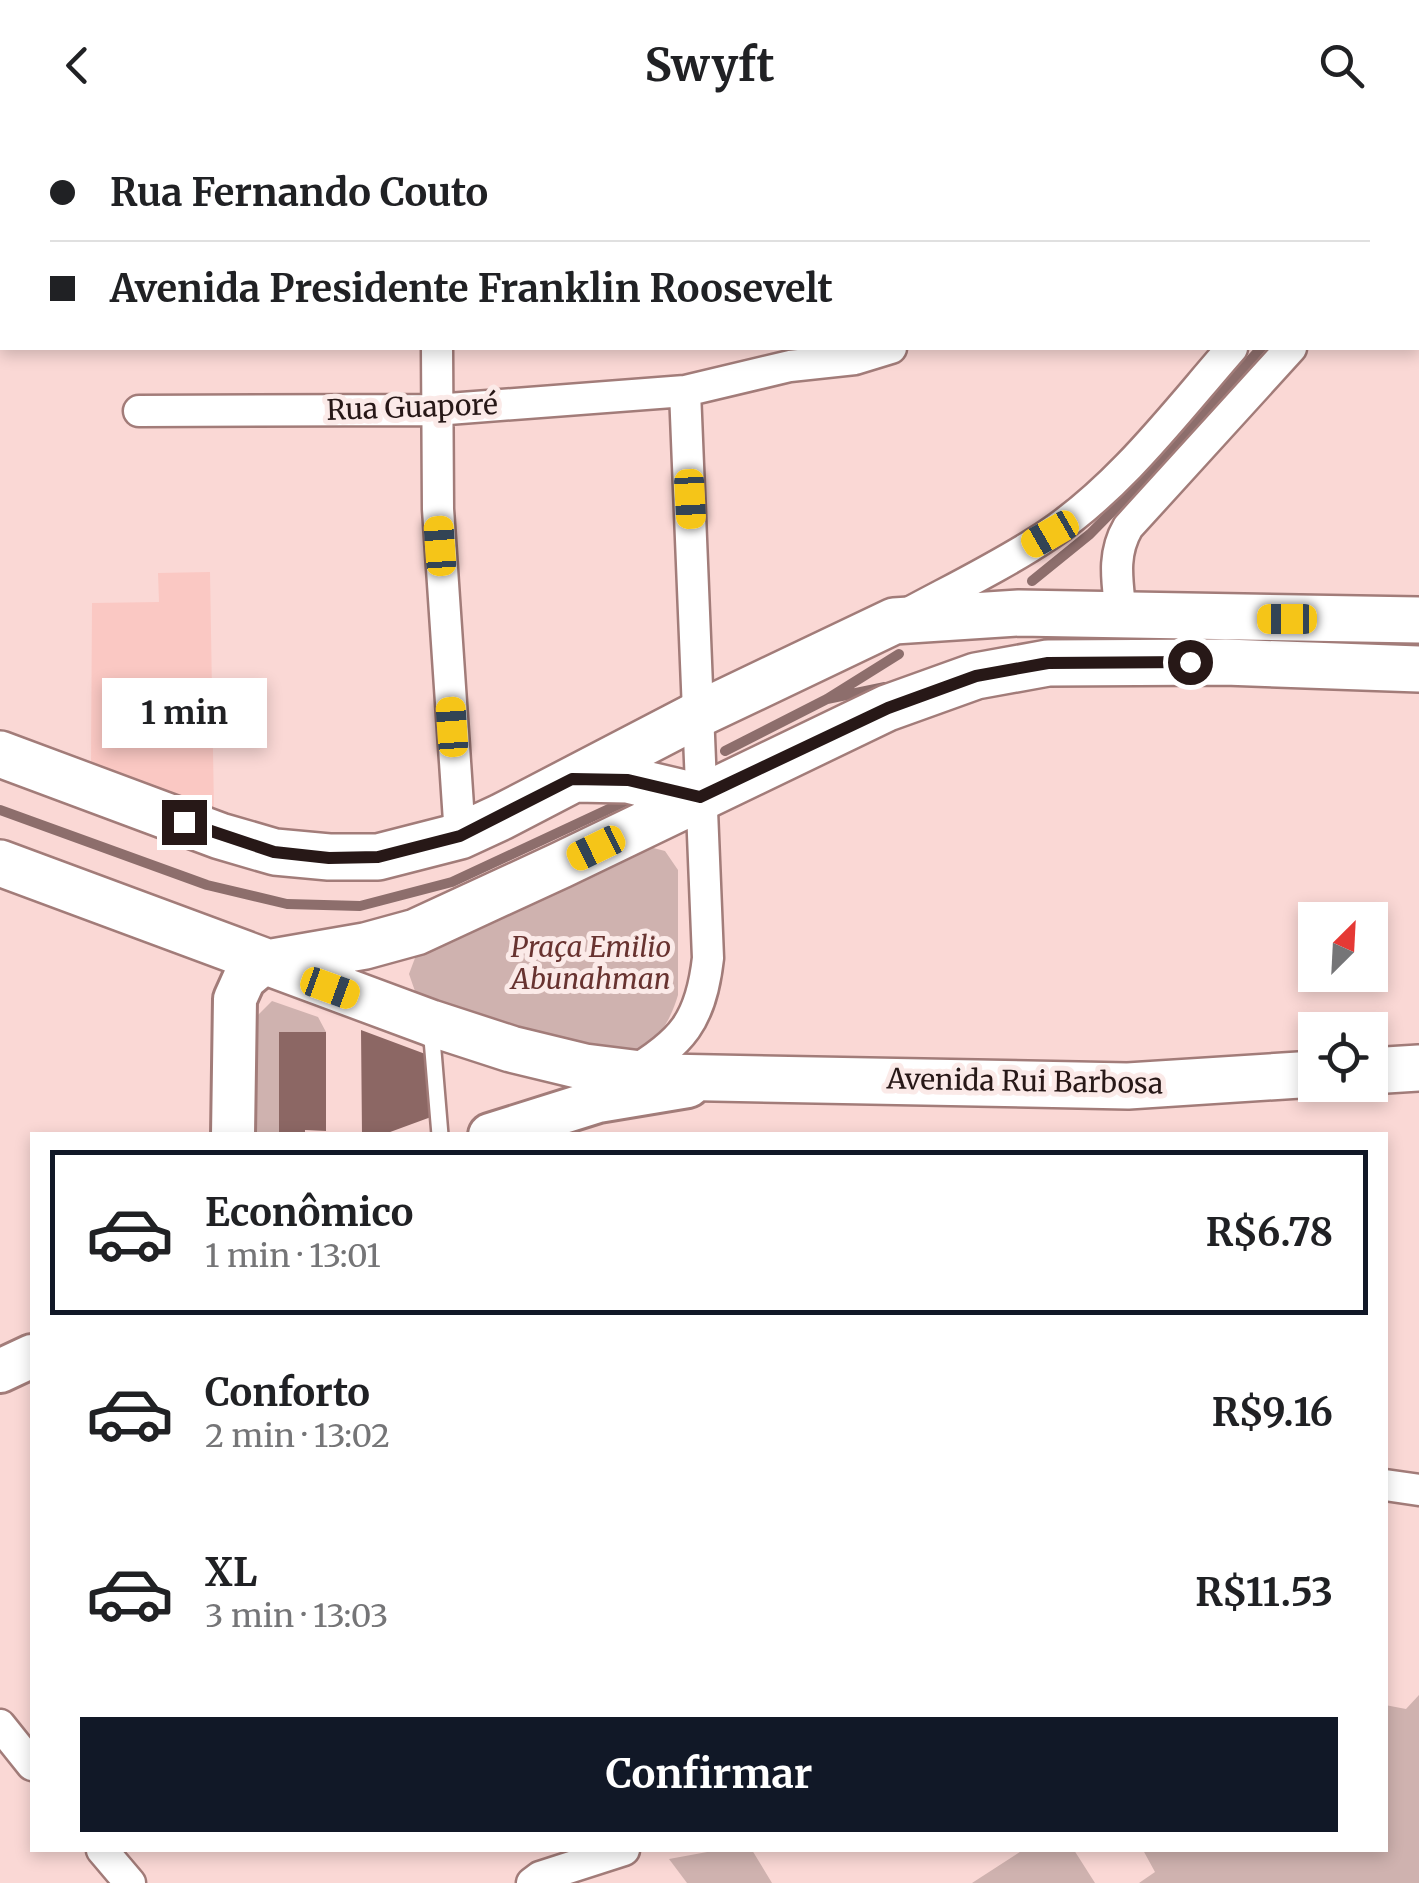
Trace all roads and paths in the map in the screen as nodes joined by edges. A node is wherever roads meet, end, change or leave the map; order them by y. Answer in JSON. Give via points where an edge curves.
{"nodes":[{"id":1,"x":436,"y":350,"type":"edge"},
{"id":2,"x":885,"y":350,"type":"edge"},
{"id":3,"x":1230,"y":350,"type":"edge"},
{"id":4,"x":1289,"y":350,"type":"edge"},
{"id":5,"x":685,"y":391,"type":"junction"},
{"id":6,"x":436,"y":410,"type":"junction"},
{"id":7,"x":139,"y":411,"type":"dead end"},
{"id":8,"x":1121,"y":616,"type":"junction"},
{"id":9,"x":1419,"y":620,"type":"edge"},
{"id":10,"x":894,"y":621,"type":"junction"},
{"id":11,"x":1419,"y":669,"type":"edge"},
{"id":12,"x":700,"y":714,"type":"junction"},
{"id":13,"x":0,"y":754,"type":"edge"},
{"id":14,"x":572,"y":779,"type":"junction"},
{"id":15,"x":700,"y":797,"type":"junction"},
{"id":16,"x":460,"y":836,"type":"junction"},
{"id":17,"x":0,"y":863,"type":"edge"},
{"id":18,"x":416,"y":932,"type":"junction"},
{"id":19,"x":263,"y":963,"type":"junction"},
{"id":20,"x":431,"y":1024,"type":"junction"},
{"id":21,"x":1419,"y":1068,"type":"edge"},
{"id":22,"x":1388,"y":1070,"type":"edge"},
{"id":23,"x":628,"y":1074,"type":"junction"},
{"id":24,"x":1298,"y":1075,"type":"edge"},
{"id":25,"x":735,"y":1079,"type":"junction"},
{"id":26,"x":234,"y":1132,"type":"edge"},
{"id":27,"x":440,"y":1132,"type":"edge"},
{"id":28,"x":500,"y":1132,"type":"edge"},
{"id":29,"x":30,"y":1357,"type":"edge"},
{"id":30,"x":0,"y":1371,"type":"edge"},
{"id":31,"x":1388,"y":1485,"type":"edge"},
{"id":32,"x":1419,"y":1490,"type":"edge"},
{"id":33,"x":0,"y":1725,"type":"edge"},
{"id":34,"x":30,"y":1762,"type":"edge"},
{"id":35,"x":104,"y":1852,"type":"edge"},
{"id":36,"x":618,"y":1852,"type":"edge"},
{"id":37,"x":130,"y":1883,"type":"edge"},
{"id":38,"x":532,"y":1883,"type":"edge"}],
"edges":[{"from":1,"to":6,"type":"street"},
{"from":2,"to":5,"type":"street","name":"Rua Guaporé"},
{"from":3,"to":10,"type":"street","via":[[1113,480],[1050,534]]},
{"from":4,"to":8,"type":"street","via":[[1128,527],[1116,560]]},
{"from":5,"to":6,"type":"street","name":"Rua Guaporé"},
{"from":5,"to":12,"type":"street"},
{"from":6,"to":7,"type":"street","name":"Rua Guaporé"},
{"from":6,"to":16,"type":"street"},
{"from":8,"to":9,"type":"main road"},
{"from":8,"to":10,"type":"main road","via":[[1018,613]]},
{"from":10,"to":12,"type":"main road"},
{"from":11,"to":15,"type":"main road","via":[[1048,663],[888,708]]},
{"from":12,"to":14,"type":"main road"},
{"from":12,"to":15,"type":"street"},
{"from":13,"to":16,"type":"main road","via":[[274,852],[378,857]]},
{"from":14,"to":15,"type":"main road","via":[[628,780]]},
{"from":14,"to":16,"type":"main road"},
{"from":15,"to":18,"type":"main road"},
{"from":15,"to":23,"type":"street","via":[[704,991],[667,1052]]},
{"from":17,"to":19,"type":"main road","name":"Avenida Rui Barbosa"},
{"from":18,"to":19,"type":"main road"},
{"from":18,"to":20,"type":"main road","via":[[402,953],[399,983]]},
{"from":19,"to":20,"type":"main road","name":"Avenida Rui Barbosa"},
{"from":19,"to":26,"type":"main road","via":[[244,979],[235,999]]},
{"from":20,"to":23,"type":"main road","name":"Avenida Rui Barbosa"},
{"from":20,"to":27,"type":"lane"},
{"from":21,"to":22,"type":"main road"},
{"from":23,"to":25,"type":"main road","name":"Avenida Rui Barbosa"},
{"from":24,"to":25,"type":"main road","name":"Avenida Rui Barbosa","via":[[1128,1086]]},
{"from":25,"to":28,"type":"main road","name":"Avenida Rui Barbosa","via":[[598,1101]]},
{"from":29,"to":30,"type":"main road"},
{"from":31,"to":32,"type":"street"},
{"from":33,"to":34,"type":"street"},
{"from":35,"to":37,"type":"street"},
{"from":36,"to":38,"type":"street"}]}
